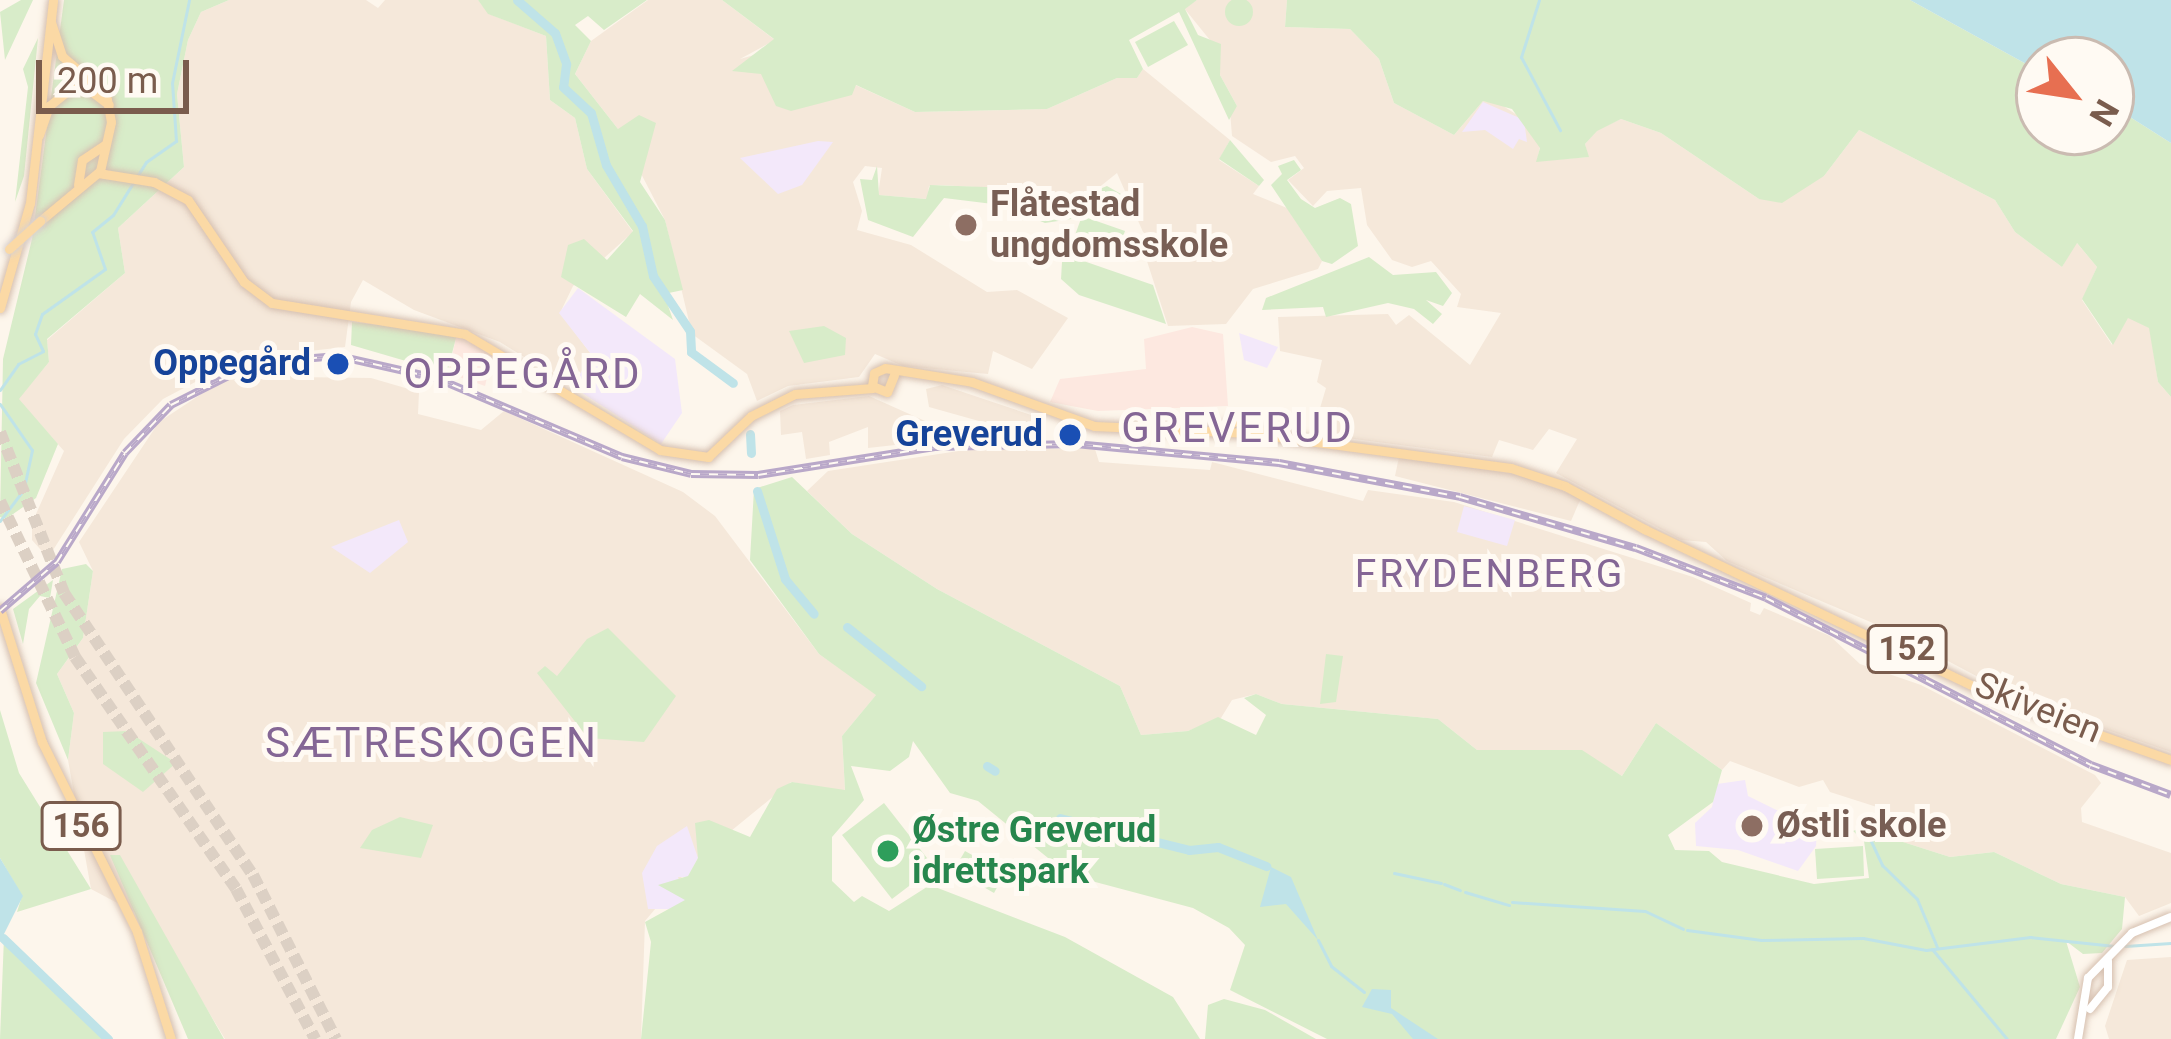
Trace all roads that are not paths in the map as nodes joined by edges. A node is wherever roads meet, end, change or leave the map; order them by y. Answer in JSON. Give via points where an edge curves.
{"nodes":[{"id":1,"x":51,"y":7,"type":"edge"},
{"id":2,"x":109,"y":105,"type":"junction"},
{"id":3,"x":34,"y":158,"type":"junction"},
{"id":4,"x":95,"y":168,"type":"junction"},
{"id":5,"x":4,"y":252,"type":"edge"},
{"id":6,"x":0,"y":308,"type":"edge"},
{"id":7,"x":895,"y":379,"type":"junction"},
{"id":8,"x":872,"y":384,"type":"junction"},
{"id":9,"x":0,"y":609,"type":"edge"},
{"id":10,"x":2171,"y":760,"type":"edge"},
{"id":11,"x":2171,"y":917,"type":"edge"},
{"id":12,"x":2100,"y":975,"type":"junction"},
{"id":13,"x":2094,"y":993,"type":"junction"},
{"id":14,"x":171,"y":1039,"type":"edge"},
{"id":15,"x":2078,"y":1039,"type":"edge"}],
"edges":[{"from":1,"to":2,"type":"main road","via":[[62,56],[103,90]]},
{"from":1,"to":3,"type":"main road"},
{"from":2,"to":3,"type":"main road","via":[[84,88],[59,95]]},
{"from":2,"to":4,"type":"main road","via":[[108,142]]},
{"from":3,"to":6,"type":"main road"},
{"from":4,"to":5,"type":"main road","bridge":true},
{"from":4,"to":8,"type":"main road","number":"152","via":[[163,185],[200,211],[244,282],[298,313],[465,334],[675,454],[711,449],[787,396]]},
{"from":7,"to":8,"type":"main road","number":"152","via":[[887,392]]},
{"from":7,"to":8,"type":"main road","number":"152","via":[[882,368]]},
{"from":7,"to":10,"type":"main road","name":"Skiveien","number":"152","via":[[972,382],[1077,423],[1204,435],[1238,429],[1516,469],[1876,633],[2007,702]]},
{"from":9,"to":14,"type":"main road","number":"156","via":[[42,742],[142,944]]},
{"from":11,"to":12,"type":"main road","via":[[2128,936]]},
{"from":12,"to":13,"type":"main road","via":[[2087,980]]},
{"from":12,"to":13,"type":"main road","via":[[2108,987]]},
{"from":13,"to":15,"type":"main road"}]}
